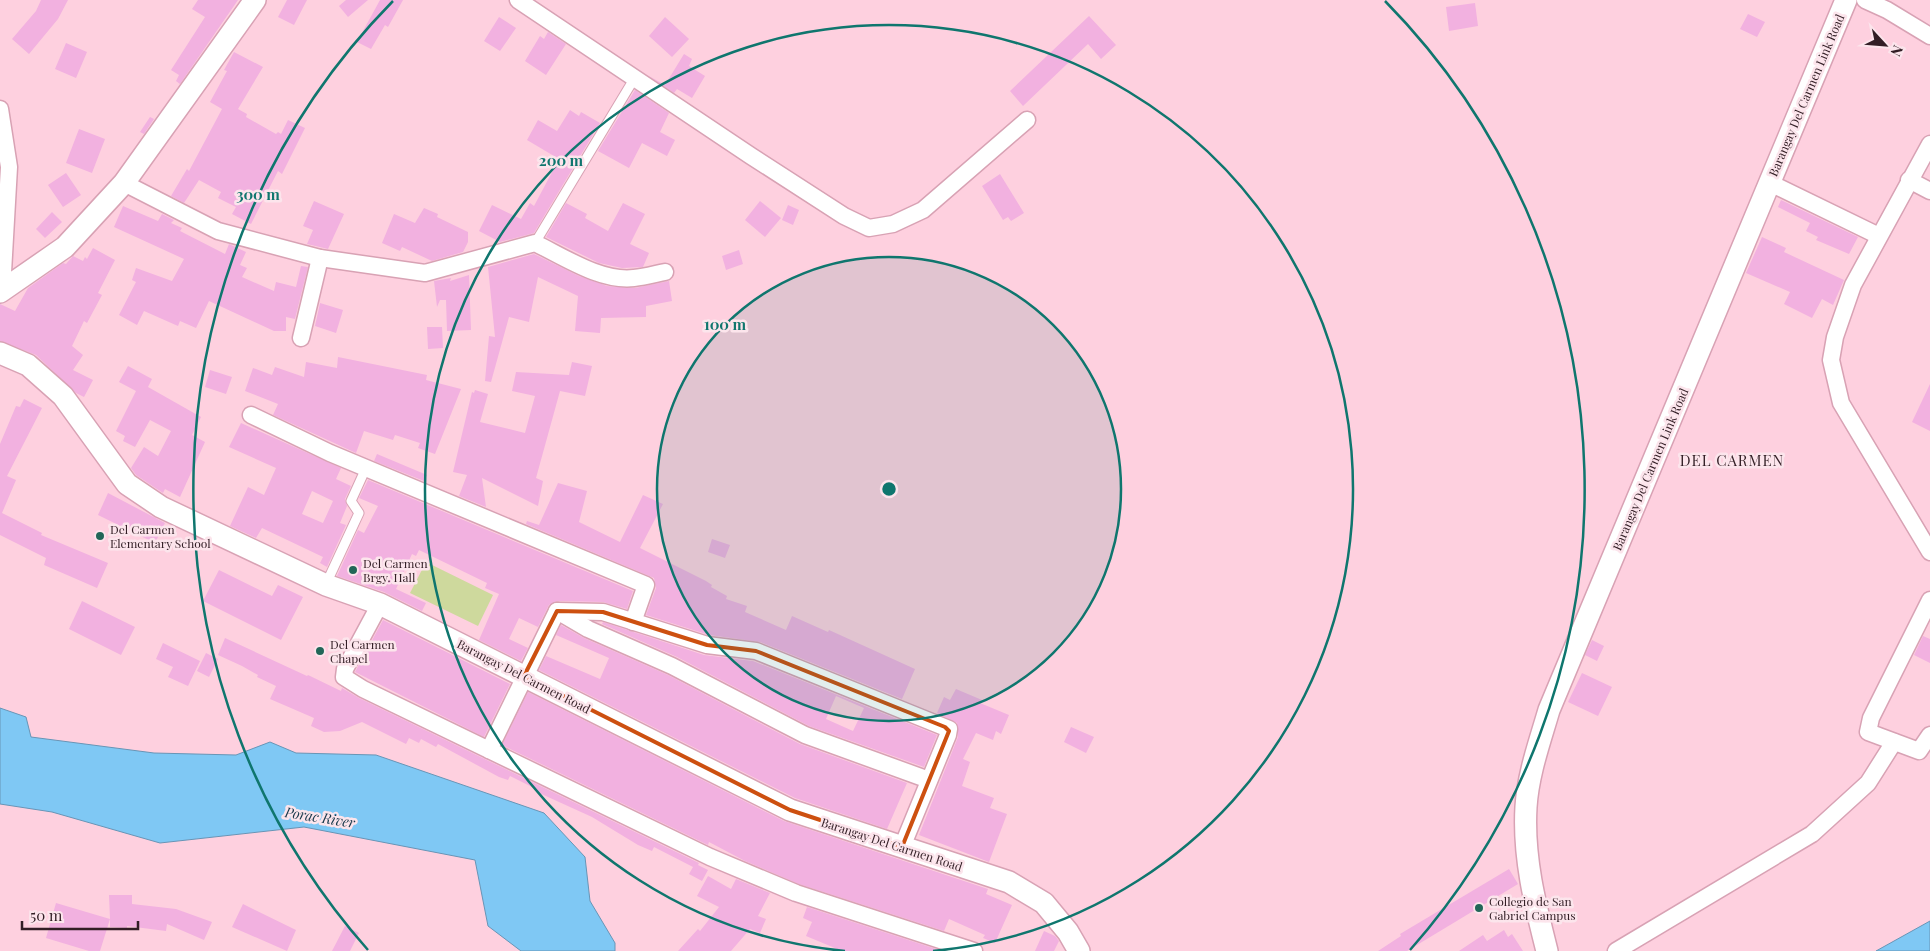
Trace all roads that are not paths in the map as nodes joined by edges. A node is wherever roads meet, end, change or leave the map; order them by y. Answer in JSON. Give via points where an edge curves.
{"nodes":[{"id":1,"x":254,"y":0,"type":"edge"},
{"id":2,"x":518,"y":0,"type":"edge"},
{"id":3,"x":1846,"y":0,"type":"edge"},
{"id":4,"x":1865,"y":0,"type":"edge"},
{"id":5,"x":1930,"y":36,"type":"edge"},
{"id":6,"x":634,"y":78,"type":"junction"},
{"id":7,"x":0,"y":109,"type":"edge"},
{"id":8,"x":1027,"y":120,"type":"dead end"},
{"id":9,"x":1930,"y":144,"type":"edge"},
{"id":10,"x":1909,"y":180,"type":"junction"},
{"id":11,"x":124,"y":183,"type":"junction"},
{"id":12,"x":1770,"y":183,"type":"junction"},
{"id":13,"x":1930,"y":191,"type":"edge"},
{"id":14,"x":1880,"y":236,"type":"junction"},
{"id":15,"x":536,"y":243,"type":"junction"},
{"id":16,"x":320,"y":258,"type":"junction"},
{"id":17,"x":665,"y":272,"type":"dead end"},
{"id":18,"x":1,"y":291,"type":"edge"},
{"id":19,"x":301,"y":338,"type":"dead end"},
{"id":20,"x":0,"y":353,"type":"edge"},
{"id":21,"x":251,"y":415,"type":"dead end"},
{"id":22,"x":366,"y":468,"type":"junction"},
{"id":23,"x":1930,"y":552,"type":"edge"},
{"id":24,"x":326,"y":585,"type":"junction"},
{"id":25,"x":1930,"y":600,"type":"edge"},
{"id":26,"x":380,"y":604,"type":"junction"},
{"id":27,"x":557,"y":610,"type":"junction"},
{"id":28,"x":634,"y":622,"type":"junction"},
{"id":29,"x":524,"y":676,"type":"junction"},
{"id":30,"x":1930,"y":735,"type":"edge"},
{"id":31,"x":1894,"y":742,"type":"junction"},
{"id":32,"x":489,"y":750,"type":"junction"},
{"id":33,"x":929,"y":780,"type":"junction"},
{"id":34,"x":902,"y":847,"type":"junction"},
{"id":35,"x":974,"y":951,"type":"edge"},
{"id":36,"x":1079,"y":951,"type":"edge"},
{"id":37,"x":1548,"y":951,"type":"edge"},
{"id":38,"x":1616,"y":951,"type":"edge"}],
"edges":[{"from":1,"to":11,"type":"street"},
{"from":2,"to":6,"type":"street"},
{"from":3,"to":12,"type":"street","name":"Barangay Del Carmen Link Road"},
{"from":4,"to":5,"type":"street"},
{"from":6,"to":8,"type":"street","via":[[836,211],[869,228],[893,224],[923,210]]},
{"from":6,"to":15,"type":"lane"},
{"from":7,"to":18,"type":"street","via":[[9,167]]},
{"from":9,"to":10,"type":"street"},
{"from":10,"to":13,"type":"street"},
{"from":10,"to":14,"type":"street"},
{"from":11,"to":16,"type":"street","via":[[218,231]]},
{"from":11,"to":18,"type":"street","via":[[65,247]]},
{"from":12,"to":14,"type":"street"},
{"from":12,"to":37,"type":"street","name":"Barangay Del Carmen Link Road","via":[[1549,710],[1538,748],[1526,806],[1527,864]]},
{"from":14,"to":23,"type":"street","via":[[1853,285],[1835,337],[1834,380],[1846,412]]},
{"from":15,"to":16,"type":"street","via":[[425,273]]},
{"from":15,"to":17,"type":"street","via":[[611,276],[633,278]]},
{"from":16,"to":19,"type":"street"},
{"from":20,"to":24,"type":"street","name":"Barangay Del Carmen Road","via":[[28,365],[63,396],[127,484],[161,507]]},
{"from":21,"to":22,"type":"street"},
{"from":22,"to":24,"type":"lane","via":[[351,501],[359,513]]},
{"from":22,"to":28,"type":"street","via":[[646,585]]},
{"from":24,"to":26,"type":"street","name":"Barangay Del Carmen Road"},
{"from":25,"to":31,"type":"street","via":[[1871,718],[1868,732]]},
{"from":26,"to":29,"type":"street","name":"Barangay Del Carmen Road"},
{"from":26,"to":32,"type":"street","via":[[345,669],[344,677]]},
{"from":27,"to":28,"type":"street","via":[[603,612]]},
{"from":27,"to":29,"type":"street"},
{"from":27,"to":33,"type":"street","via":[[588,629],[672,666],[805,735]]},
{"from":28,"to":33,"type":"street","via":[[707,645],[756,651],[948,729]]},
{"from":29,"to":32,"type":"street"},
{"from":29,"to":34,"type":"street","name":"Barangay Del Carmen Road","via":[[790,810]]},
{"from":30,"to":31,"type":"street","via":[[1919,751]]},
{"from":31,"to":38,"type":"street","via":[[1868,783],[1812,834]]},
{"from":32,"to":35,"type":"street","via":[[710,857],[779,886]]},
{"from":33,"to":34,"type":"street"},
{"from":34,"to":36,"type":"street","name":"Barangay Del Carmen Road","via":[[1009,882],[1044,903]]}]}
